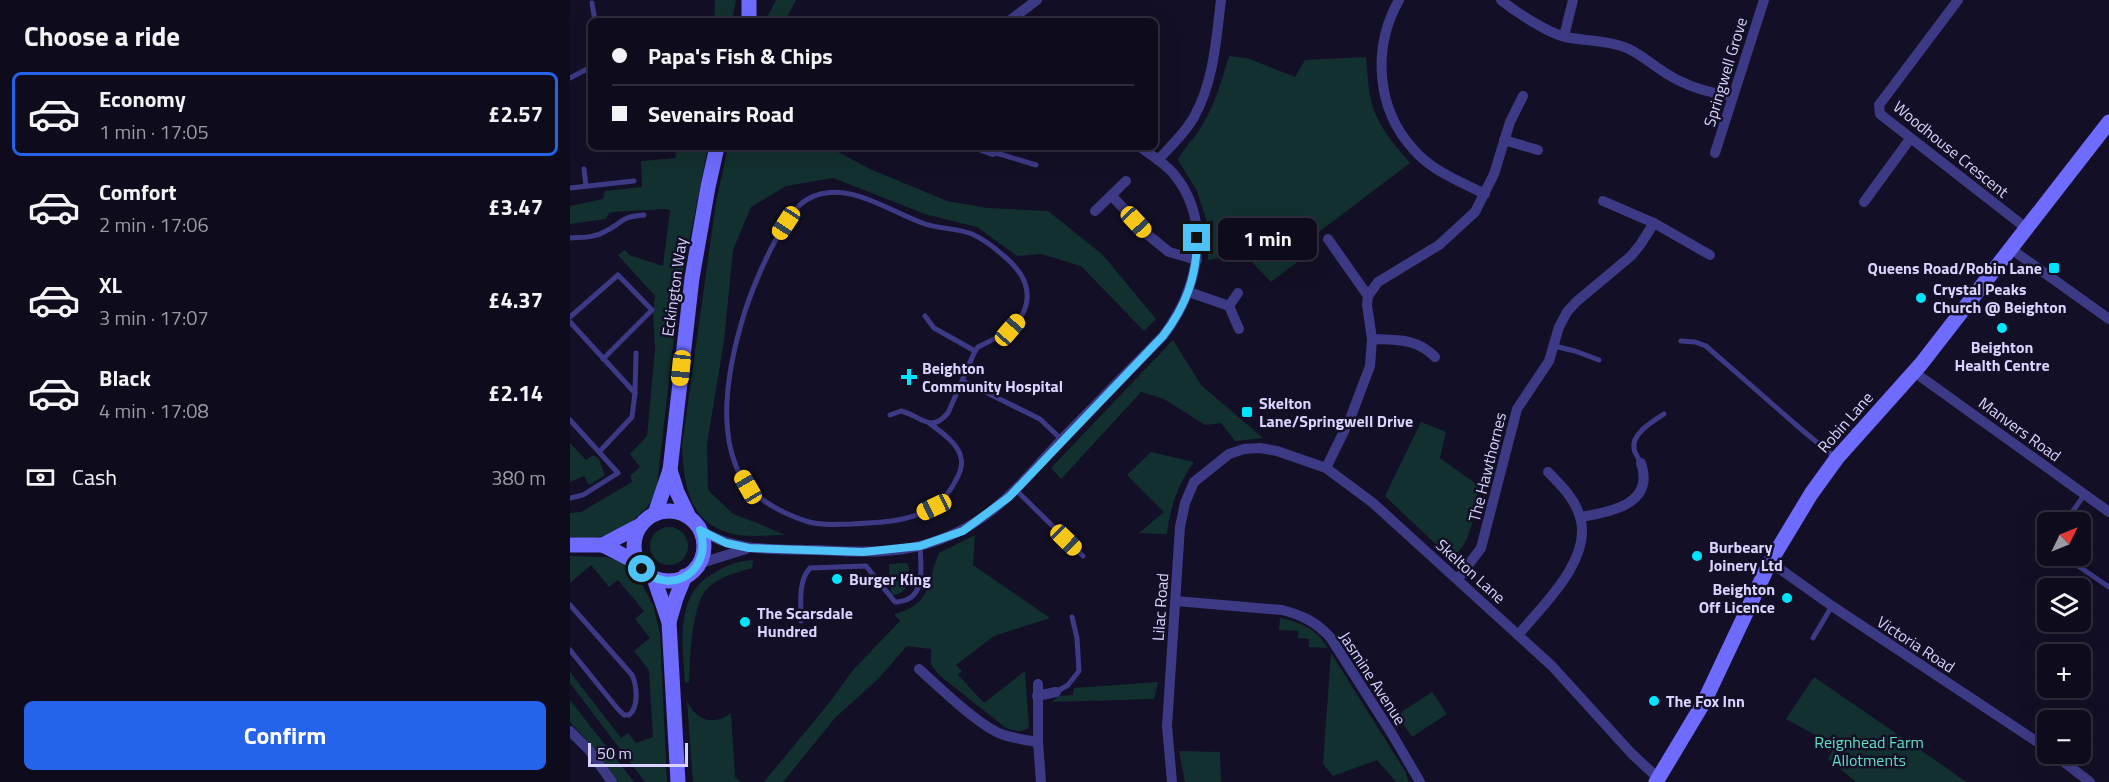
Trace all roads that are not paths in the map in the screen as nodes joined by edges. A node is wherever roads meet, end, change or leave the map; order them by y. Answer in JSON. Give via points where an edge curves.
{"nodes":[{"id":1,"x":761,"y":0,"type":"edge"},
{"id":2,"x":1037,"y":0,"type":"edge"},
{"id":3,"x":1221,"y":0,"type":"edge"},
{"id":4,"x":1399,"y":0,"type":"edge"},
{"id":5,"x":1501,"y":0,"type":"edge"},
{"id":6,"x":1573,"y":0,"type":"edge"},
{"id":7,"x":1764,"y":0,"type":"edge"},
{"id":8,"x":1958,"y":0,"type":"edge"},
{"id":9,"x":592,"y":3,"type":"dead end"},
{"id":10,"x":749,"y":12,"type":"edge"},
{"id":11,"x":1024,"y":17,"type":"edge"},
{"id":12,"x":594,"y":18,"type":"edge"},
{"id":13,"x":1564,"y":36,"type":"junction"},
{"id":14,"x":588,"y":69,"type":"edge"},
{"id":15,"x":570,"y":78,"type":"edge"},
{"id":16,"x":1523,"y":96,"type":"dead end"},
{"id":17,"x":1732,"y":96,"type":"junction"},
{"id":18,"x":2109,"y":122,"type":"edge"},
{"id":19,"x":1910,"y":139,"type":"junction"},
{"id":20,"x":1504,"y":140,"type":"junction"},
{"id":21,"x":716,"y":150,"type":"edge"},
{"id":22,"x":988,"y":150,"type":"edge"},
{"id":23,"x":1144,"y":150,"type":"edge"},
{"id":24,"x":1538,"y":150,"type":"dead end"},
{"id":25,"x":993,"y":152,"type":"joint"},
{"id":26,"x":1715,"y":153,"type":"dead end"},
{"id":27,"x":1158,"y":160,"type":"junction"},
{"id":28,"x":1036,"y":165,"type":"dead end"},
{"id":29,"x":584,"y":169,"type":"dead end"},
{"id":30,"x":634,"y":181,"type":"dead end"},
{"id":31,"x":1126,"y":181,"type":"dead end"},
{"id":32,"x":586,"y":186,"type":"junction"},
{"id":33,"x":570,"y":188,"type":"edge"},
{"id":34,"x":1485,"y":194,"type":"junction"},
{"id":35,"x":1112,"y":196,"type":"junction"},
{"id":36,"x":1604,"y":201,"type":"dead end"},
{"id":37,"x":1864,"y":202,"type":"dead end"},
{"id":38,"x":1095,"y":211,"type":"dead end"},
{"id":39,"x":644,"y":215,"type":"dead end"},
{"id":40,"x":1654,"y":223,"type":"junction"},
{"id":41,"x":2026,"y":228,"type":"junction"},
{"id":42,"x":570,"y":238,"type":"edge"},
{"id":43,"x":1328,"y":239,"type":"dead end"},
{"id":44,"x":2011,"y":249,"type":"junction"},
{"id":45,"x":1710,"y":255,"type":"dead end"},
{"id":46,"x":1197,"y":260,"type":"junction"},
{"id":47,"x":1189,"y":292,"type":"junction"},
{"id":48,"x":1238,"y":293,"type":"dead end"},
{"id":49,"x":1368,"y":296,"type":"junction"},
{"id":50,"x":1228,"y":306,"type":"junction"},
{"id":51,"x":926,"y":316,"type":"dead end"},
{"id":52,"x":570,"y":317,"type":"edge"},
{"id":53,"x":2109,"y":319,"type":"edge"},
{"id":54,"x":570,"y":322,"type":"edge"},
{"id":55,"x":1239,"y":329,"type":"dead end"},
{"id":56,"x":1372,"y":339,"type":"junction"},
{"id":57,"x":1681,"y":341,"type":"dead end"},
{"id":58,"x":1554,"y":346,"type":"junction"},
{"id":59,"x":975,"y":351,"type":"junction"},
{"id":60,"x":636,"y":353,"type":"dead end"},
{"id":61,"x":1435,"y":357,"type":"dead end"},
{"id":62,"x":603,"y":359,"type":"junction"},
{"id":63,"x":1599,"y":360,"type":"dead end"},
{"id":64,"x":1914,"y":372,"type":"junction"},
{"id":65,"x":963,"y":381,"type":"junction"},
{"id":66,"x":635,"y":393,"type":"junction"},
{"id":67,"x":1664,"y":414,"type":"dead end"},
{"id":68,"x":890,"y":415,"type":"dead end"},
{"id":69,"x":570,"y":420,"type":"edge"},
{"id":70,"x":929,"y":423,"type":"junction"},
{"id":71,"x":1062,"y":440,"type":"junction"},
{"id":72,"x":599,"y":452,"type":"junction"},
{"id":73,"x":1229,"y":454,"type":"joint"},
{"id":74,"x":1837,"y":458,"type":"junction"},
{"id":75,"x":1641,"y":463,"type":"joint"},
{"id":76,"x":1326,"y":468,"type":"junction"},
{"id":77,"x":670,"y":470,"type":"junction"},
{"id":78,"x":1548,"y":472,"type":"dead end"},
{"id":79,"x":1016,"y":490,"type":"junction"},
{"id":80,"x":2085,"y":494,"type":"junction"},
{"id":81,"x":570,"y":498,"type":"edge"},
{"id":82,"x":2072,"y":512,"type":"edge"},
{"id":83,"x":2109,"y":512,"type":"edge"},
{"id":84,"x":655,"y":514,"type":"junction"},
{"id":85,"x":689,"y":517,"type":"junction"},
{"id":86,"x":1581,"y":517,"type":"junction"},
{"id":87,"x":641,"y":525,"type":"junction"},
{"id":88,"x":700,"y":530,"type":"junction"},
{"id":89,"x":570,"y":545,"type":"edge"},
{"id":90,"x":603,"y":545,"type":"junction"},
{"id":91,"x":920,"y":546,"type":"junction"},
{"id":92,"x":749,"y":548,"type":"junction"},
{"id":93,"x":1083,"y":556,"type":"dead end"},
{"id":94,"x":1770,"y":562,"type":"junction"},
{"id":95,"x":638,"y":563,"type":"junction"},
{"id":96,"x":698,"y":564,"type":"junction"},
{"id":97,"x":2078,"y":566,"type":"edge"},
{"id":98,"x":685,"y":576,"type":"junction"},
{"id":99,"x":654,"y":578,"type":"junction"},
{"id":100,"x":1458,"y":579,"type":"junction"},
{"id":101,"x":2109,"y":587,"type":"edge"},
{"id":102,"x":1176,"y":601,"type":"junction"},
{"id":103,"x":570,"y":605,"type":"edge"},
{"id":104,"x":1832,"y":606,"type":"junction"},
{"id":105,"x":1072,"y":617,"type":"dead end"},
{"id":106,"x":801,"y":621,"type":"dead end"},
{"id":107,"x":669,"y":622,"type":"junction"},
{"id":108,"x":1518,"y":635,"type":"junction"},
{"id":109,"x":1812,"y":638,"type":"dead end"},
{"id":110,"x":570,"y":650,"type":"edge"},
{"id":111,"x":919,"y":669,"type":"dead end"},
{"id":112,"x":1038,"y":684,"type":"dead end"},
{"id":113,"x":1056,"y":692,"type":"joint"},
{"id":114,"x":1037,"y":696,"type":"junction"},
{"id":115,"x":570,"y":731,"type":"edge"},
{"id":116,"x":1038,"y":741,"type":"junction"},
{"id":117,"x":2037,"y":742,"type":"edge"},
{"id":118,"x":2066,"y":764,"type":"edge"},
{"id":119,"x":1657,"y":780,"type":"edge"},
{"id":120,"x":612,"y":782,"type":"edge"},
{"id":121,"x":678,"y":782,"type":"edge"},
{"id":122,"x":1041,"y":782,"type":"edge"},
{"id":123,"x":1172,"y":782,"type":"edge"},
{"id":124,"x":1420,"y":782,"type":"edge"},
{"id":125,"x":2090,"y":782,"type":"edge"}],
"edges":[{"from":1,"to":10,"type":"main road"},
{"from":2,"to":11,"type":"street"},
{"from":3,"to":27,"type":"street","via":[[1212,69],[1204,94],[1180,137]]},
{"from":4,"to":34,"type":"street","via":[[1385,32],[1382,53],[1381,73],[1391,114],[1415,151],[1432,165]]},
{"from":5,"to":13,"type":"street"},
{"from":6,"to":13,"type":"street"},
{"from":7,"to":17,"type":"street","name":"Springwell Grove"},
{"from":8,"to":19,"type":"street","name":"Woodhouse Crescent","via":[[1879,105],[1880,114]]},
{"from":9,"to":12,"type":"lane"},
{"from":13,"to":17,"type":"street","via":[[1628,48],[1690,86]]},
{"from":14,"to":15,"type":"lane"},
{"from":16,"to":20,"type":"street"},
{"from":17,"to":26,"type":"street","name":"Springwell Grove"},
{"from":18,"to":41,"type":"main road","name":"Robin Lane"},
{"from":19,"to":37,"type":"street"},
{"from":19,"to":41,"type":"street","name":"Woodhouse Crescent"},
{"from":20,"to":24,"type":"street"},
{"from":20,"to":34,"type":"street"},
{"from":21,"to":77,"type":"main road","name":"Eckington Way","via":[[692,278]]},
{"from":22,"to":25,"type":"street"},
{"from":23,"to":27,"type":"street"},
{"from":25,"to":28,"type":"lane"},
{"from":27,"to":46,"type":"street","via":[[1172,172],[1190,205]]},
{"from":29,"to":32,"type":"lane"},
{"from":30,"to":32,"type":"lane"},
{"from":31,"to":35,"type":"street"},
{"from":32,"to":33,"type":"lane"},
{"from":34,"to":49,"type":"street","via":[[1459,228],[1425,255],[1378,282]]},
{"from":35,"to":38,"type":"street"},
{"from":35,"to":46,"type":"street","via":[[1169,252]]},
{"from":36,"to":40,"type":"street"},
{"from":39,"to":42,"type":"lane","via":[[626,216],[594,236]]},
{"from":40,"to":45,"type":"street"},
{"from":40,"to":58,"type":"street","name":"The Hawthornes","via":[[1631,256],[1567,312]]},
{"from":41,"to":44,"type":"main road","name":"Robin Lane"},
{"from":43,"to":49,"type":"street"},
{"from":44,"to":53,"type":"street"},
{"from":44,"to":64,"type":"main road","name":"Robin Lane"},
{"from":46,"to":47,"type":"street"},
{"from":47,"to":50,"type":"street"},
{"from":47,"to":71,"type":"street","via":[[1163,336]]},
{"from":48,"to":50,"type":"street"},
{"from":49,"to":56,"type":"street"},
{"from":50,"to":55,"type":"street"},
{"from":51,"to":59,"type":"lane","via":[[934,328]]},
{"from":52,"to":62,"type":"lane","via":[[618,275],[652,310]]},
{"from":54,"to":62,"type":"lane"},
{"from":56,"to":61,"type":"street","via":[[1412,341]]},
{"from":56,"to":76,"type":"street","via":[[1367,378]]},
{"from":57,"to":74,"type":"lane","via":[[1706,346]]},
{"from":58,"to":63,"type":"lane"},
{"from":58,"to":100,"type":"street","name":"The Hawthornes","via":[[1549,362],[1517,409],[1481,548]]},
{"from":59,"to":65,"type":"lane"},
{"from":59,"to":70,"type":"lane","via":[[1010,330],[1028,302],[1028,287],[1016,266],[998,251],[974,235],[927,225],[858,195],[830,193],[807,199],[793,212],[778,234],[750,297],[735,343],[728,434],[736,466],[748,487],[763,501],[810,522],[831,525],[908,520],[934,507],[952,489],[962,470],[961,455]]},
{"from":60,"to":66,"type":"lane"},
{"from":62,"to":66,"type":"lane"},
{"from":64,"to":74,"type":"main road","name":"Robin Lane"},
{"from":64,"to":80,"type":"street","name":"Manvers Road"},
{"from":65,"to":70,"type":"lane","via":[[948,413],[936,424]]},
{"from":65,"to":71,"type":"lane","via":[[1040,419]]},
{"from":66,"to":72,"type":"lane","via":[[632,417]]},
{"from":67,"to":75,"type":"lane","via":[[1634,441]]},
{"from":68,"to":70,"type":"lane","via":[[901,411]]},
{"from":69,"to":72,"type":"lane"},
{"from":71,"to":79,"type":"street"},
{"from":72,"to":81,"type":"lane","via":[[618,473],[584,495]]},
{"from":73,"to":76,"type":"street","name":"Skelton Lane","via":[[1244,449],[1268,450]]},
{"from":73,"to":102,"type":"street","name":"Lilac Road","via":[[1201,474],[1188,492],[1180,527]]},
{"from":74,"to":94,"type":"main road","name":"Robin Lane"},
{"from":75,"to":86,"type":"street","via":[[1643,485],[1634,498],[1606,513]]},
{"from":76,"to":100,"type":"street","name":"Skelton Lane","via":[[1373,503]]},
{"from":77,"to":84,"type":"main road","name":"Eckington Way"},
{"from":77,"to":85,"type":"main road","name":"Eckington Way"},
{"from":78,"to":86,"type":"street","via":[[1572,498]]},
{"from":79,"to":91,"type":"street","via":[[963,531]]},
{"from":79,"to":93,"type":"lane"},
{"from":80,"to":82,"type":"lane"},
{"from":80,"to":83,"type":"street","name":"Manvers Road"},
{"from":84,"to":85,"type":"main road","via":[[665,511]]},
{"from":84,"to":87,"type":"main road"},
{"from":85,"to":88,"type":"main road"},
{"from":86,"to":108,"type":"street","via":[[1579,552],[1571,570]]},
{"from":87,"to":90,"type":"main road"},
{"from":87,"to":95,"type":"main road","via":[[634,543]]},
{"from":88,"to":92,"type":"street","via":[[726,543]]},
{"from":88,"to":96,"type":"main road","via":[[703,547]]},
{"from":89,"to":90,"type":"main road"},
{"from":90,"to":95,"type":"main road"},
{"from":91,"to":92,"type":"street","via":[[863,552]]},
{"from":91,"to":106,"type":"lane","via":[[920,585],[903,602],[895,602],[866,566],[810,568],[804,574],[801,590]]},
{"from":92,"to":96,"type":"street"},
{"from":94,"to":104,"type":"street","name":"Victoria Road"},
{"from":94,"to":119,"type":"main road","name":"Robin Lane","via":[[1704,702]]},
{"from":95,"to":99,"type":"main road"},
{"from":96,"to":98,"type":"main road"},
{"from":97,"to":101,"type":"lane"},
{"from":98,"to":99,"type":"main road","via":[[664,581]]},
{"from":98,"to":107,"type":"main road"},
{"from":99,"to":107,"type":"main road"},
{"from":100,"to":108,"type":"street","name":"Skelton Lane"},
{"from":102,"to":123,"type":"street","name":"Lilac Road","via":[[1167,726]]},
{"from":102,"to":124,"type":"street","name":"Jasmine Avenue","via":[[1282,610],[1299,614],[1319,626],[1349,666]]},
{"from":103,"to":110,"type":"lane","via":[[632,675],[636,704],[629,716],[617,708]]},
{"from":104,"to":109,"type":"lane"},
{"from":104,"to":117,"type":"street","name":"Victoria Road"},
{"from":105,"to":113,"type":"lane","via":[[1079,671]]},
{"from":107,"to":121,"type":"main road"},
{"from":108,"to":119,"type":"street","name":"Skelton Lane","via":[[1552,666]]},
{"from":111,"to":116,"type":"street","via":[[999,733]]},
{"from":112,"to":114,"type":"street"},
{"from":113,"to":114,"type":"street"},
{"from":114,"to":116,"type":"street"},
{"from":115,"to":120,"type":"street"},
{"from":116,"to":122,"type":"street"},
{"from":118,"to":125,"type":"street"}]}
